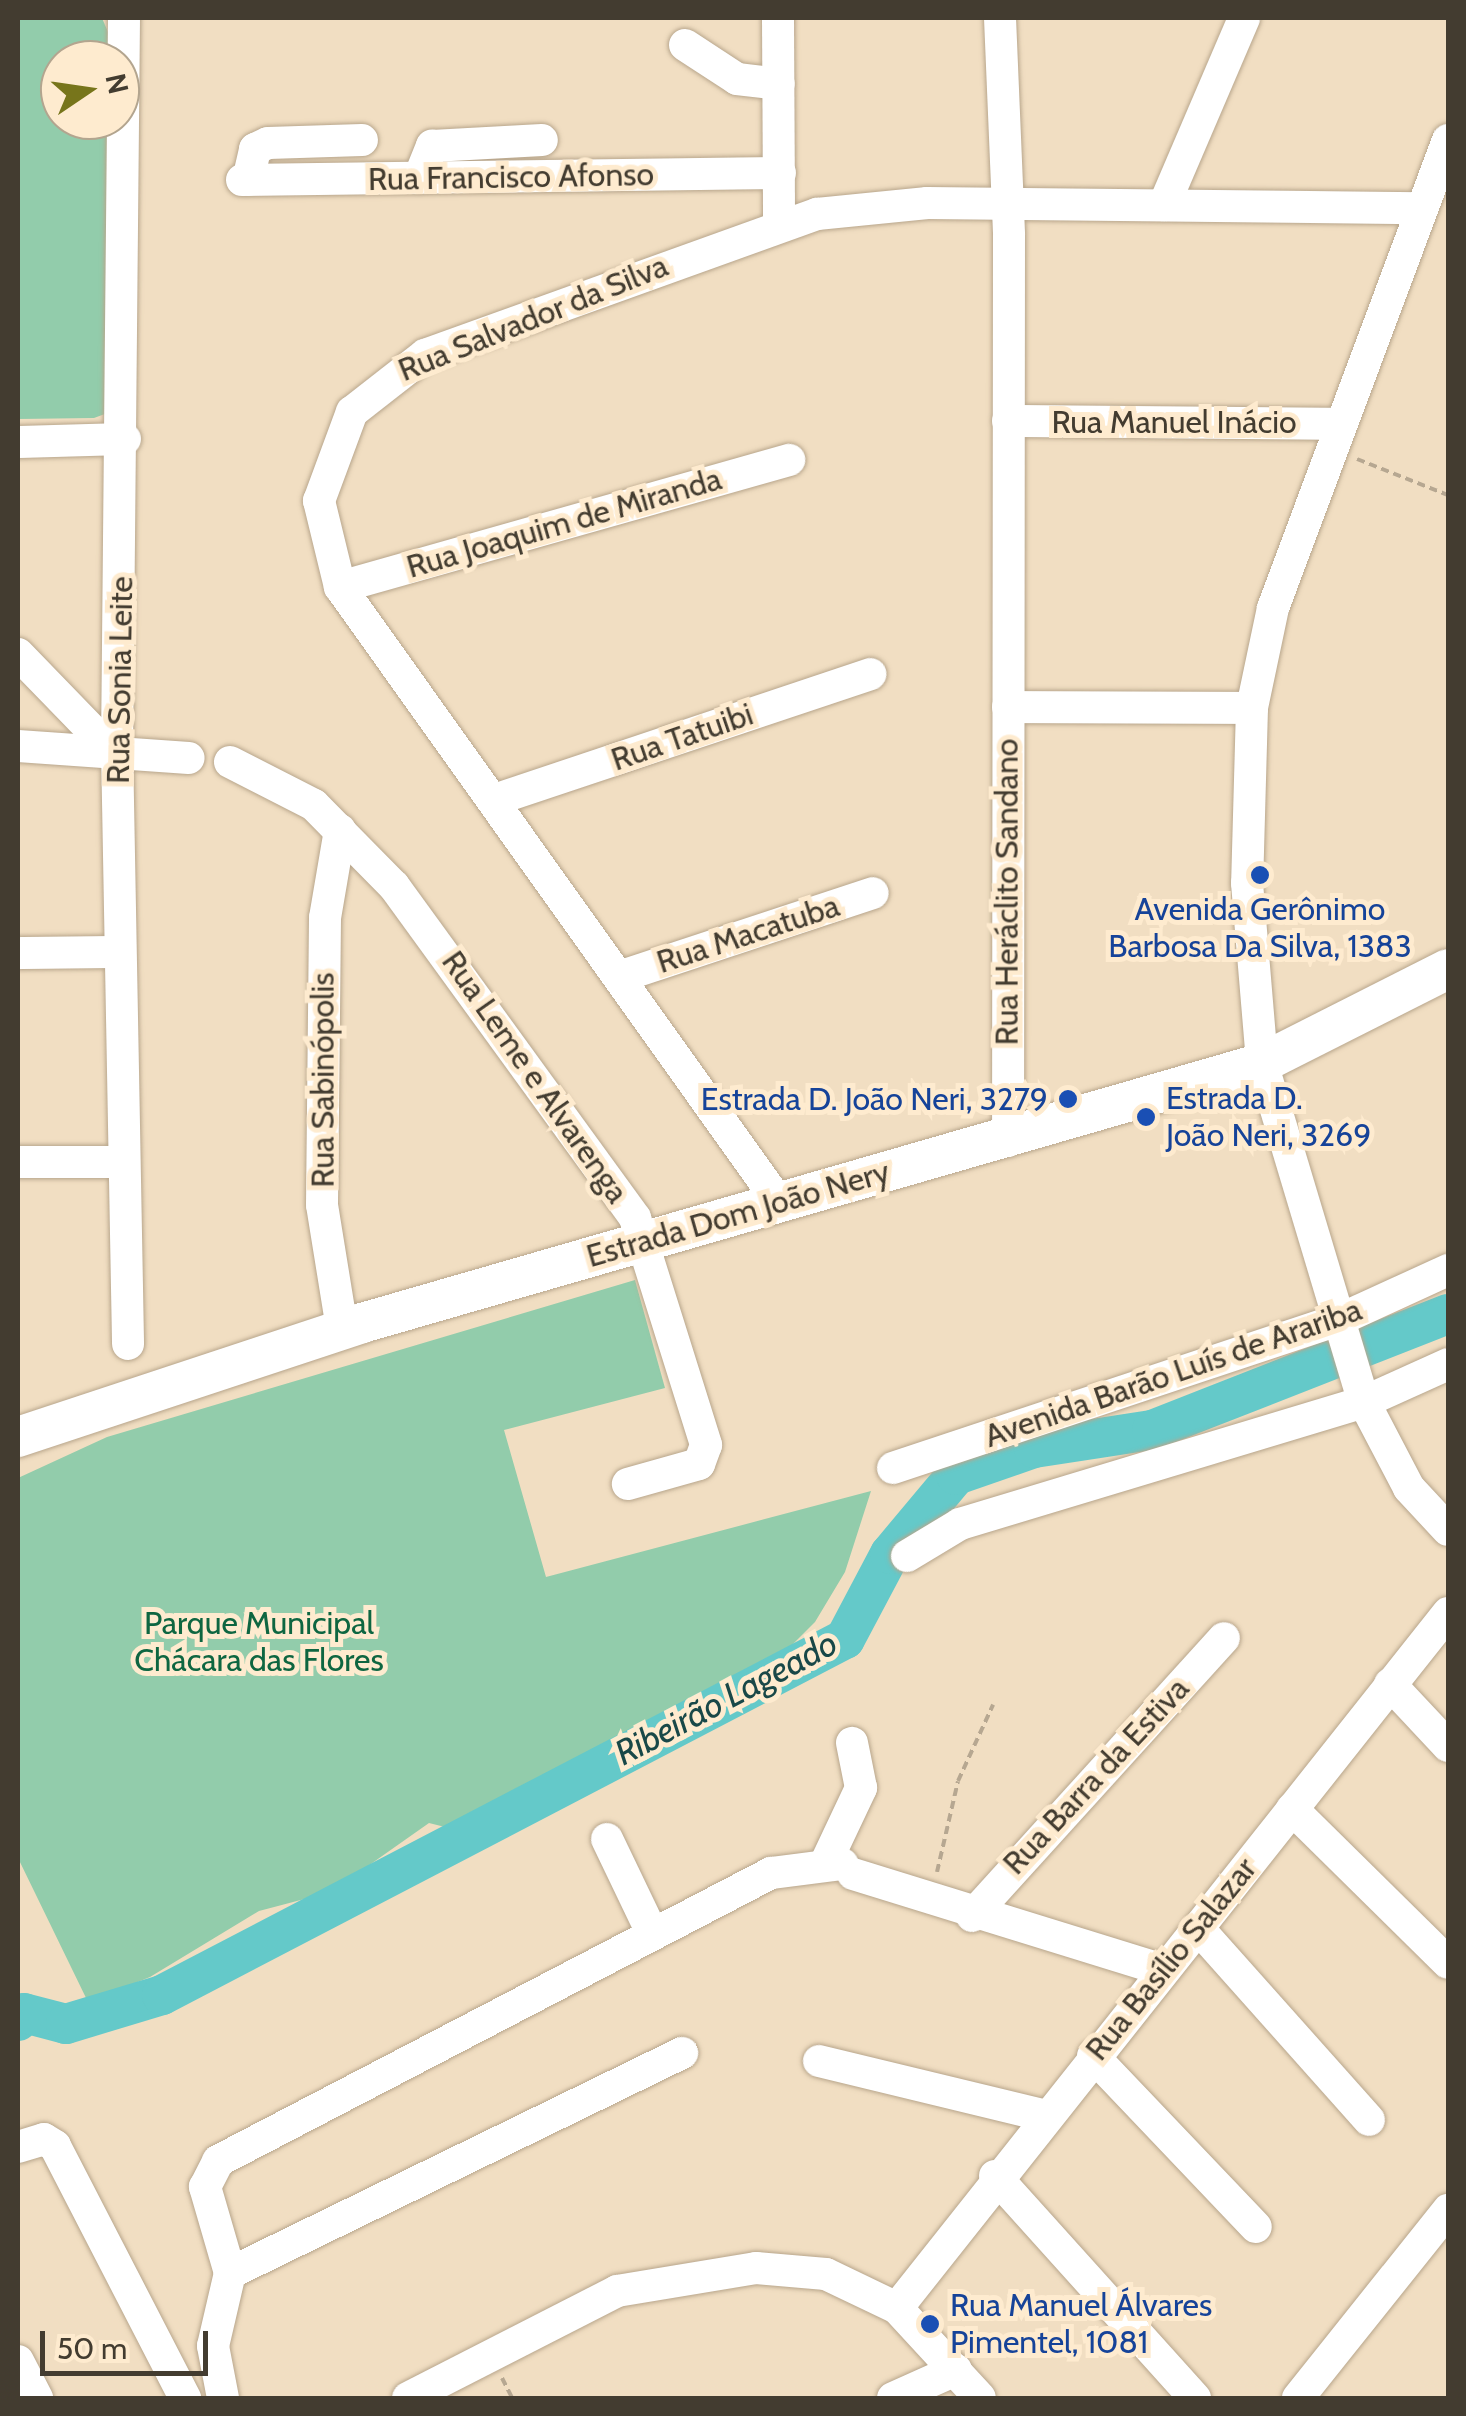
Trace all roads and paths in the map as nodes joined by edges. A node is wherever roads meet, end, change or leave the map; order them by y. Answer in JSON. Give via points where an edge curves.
{"nodes":[{"id":1,"x":124,"y":18,"type":"edge"},
{"id":2,"x":778,"y":18,"type":"edge"},
{"id":3,"x":1000,"y":18,"type":"edge"},
{"id":4,"x":1244,"y":18,"type":"edge"},
{"id":5,"x":686,"y":45,"type":"dead end"},
{"id":6,"x":779,"y":84,"type":"junction"},
{"id":7,"x":362,"y":140,"type":"dead end"},
{"id":8,"x":542,"y":140,"type":"dead end"},
{"id":9,"x":1448,"y":140,"type":"edge"},
{"id":10,"x":780,"y":173,"type":"junction"},
{"id":11,"x":420,"y":178,"type":"junction"},
{"id":12,"x":1007,"y":205,"type":"junction"},
{"id":13,"x":1164,"y":205,"type":"junction"},
{"id":14,"x":1420,"y":208,"type":"junction"},
{"id":15,"x":779,"y":222,"type":"junction"},
{"id":16,"x":1008,"y":421,"type":"junction"},
{"id":17,"x":1334,"y":436,"type":"junction"},
{"id":18,"x":125,"y":439,"type":"junction"},
{"id":19,"x":18,"y":442,"type":"edge"},
{"id":20,"x":789,"y":460,"type":"dead end"},
{"id":21,"x":1448,"y":495,"type":"edge"},
{"id":22,"x":340,"y":587,"type":"junction"},
{"id":23,"x":18,"y":654,"type":"edge"},
{"id":24,"x":870,"y":674,"type":"dead end"},
{"id":25,"x":1008,"y":707,"type":"junction"},
{"id":26,"x":1252,"y":708,"type":"junction"},
{"id":27,"x":18,"y":746,"type":"edge"},
{"id":28,"x":112,"y":746,"type":"junction"},
{"id":29,"x":189,"y":758,"type":"dead end"},
{"id":30,"x":230,"y":762,"type":"dead end"},
{"id":31,"x":494,"y":800,"type":"junction"},
{"id":32,"x":340,"y":830,"type":"junction"},
{"id":33,"x":873,"y":893,"type":"dead end"},
{"id":34,"x":18,"y":952,"type":"edge"},
{"id":35,"x":119,"y":952,"type":"junction"},
{"id":36,"x":1448,"y":968,"type":"edge"},
{"id":37,"x":622,"y":976,"type":"junction"},
{"id":38,"x":1262,"y":1063,"type":"junction"},
{"id":39,"x":1008,"y":1141,"type":"junction"},
{"id":40,"x":18,"y":1162,"type":"edge"},
{"id":41,"x":123,"y":1162,"type":"junction"},
{"id":42,"x":778,"y":1201,"type":"junction"},
{"id":43,"x":645,"y":1239,"type":"junction"},
{"id":44,"x":1448,"y":1270,"type":"edge"},
{"id":45,"x":1344,"y":1328,"type":"junction"},
{"id":46,"x":342,"y":1329,"type":"junction"},
{"id":47,"x":128,"y":1344,"type":"dead end"},
{"id":48,"x":1448,"y":1364,"type":"edge"},
{"id":49,"x":1361,"y":1392,"type":"junction"},
{"id":50,"x":18,"y":1437,"type":"edge"},
{"id":51,"x":894,"y":1468,"type":"dead end"},
{"id":52,"x":628,"y":1484,"type":"dead end"},
{"id":53,"x":1448,"y":1530,"type":"edge"},
{"id":54,"x":907,"y":1556,"type":"dead end"},
{"id":55,"x":1448,"y":1614,"type":"edge"},
{"id":56,"x":1224,"y":1638,"type":"dead end"},
{"id":57,"x":1390,"y":1684,"type":"junction"},
{"id":58,"x":994,"y":1705,"type":"dead end"},
{"id":59,"x":852,"y":1743,"type":"dead end"},
{"id":60,"x":1448,"y":1746,"type":"edge"},
{"id":61,"x":1292,"y":1809,"type":"junction"},
{"id":62,"x":608,"y":1839,"type":"dead end"},
{"id":63,"x":841,"y":1866,"type":"junction"},
{"id":64,"x":930,"y":1900,"type":"junction"},
{"id":65,"x":972,"y":1916,"type":"junction"},
{"id":66,"x":1198,"y":1928,"type":"junction"},
{"id":67,"x":650,"y":1931,"type":"junction"},
{"id":68,"x":1448,"y":1962,"type":"edge"},
{"id":69,"x":1163,"y":1970,"type":"junction"},
{"id":70,"x":682,"y":2053,"type":"dead end"},
{"id":71,"x":1093,"y":2056,"type":"junction"},
{"id":72,"x":820,"y":2061,"type":"dead end"},
{"id":73,"x":1043,"y":2115,"type":"junction"},
{"id":74,"x":1368,"y":2120,"type":"dead end"},
{"id":75,"x":18,"y":2147,"type":"edge"},
{"id":76,"x":995,"y":2176,"type":"junction"},
{"id":77,"x":1448,"y":2210,"type":"edge"},
{"id":78,"x":1256,"y":2227,"type":"dead end"},
{"id":79,"x":230,"y":2273,"type":"junction"},
{"id":80,"x":897,"y":2308,"type":"junction"},
{"id":81,"x":18,"y":2361,"type":"edge"},
{"id":82,"x":956,"y":2370,"type":"junction"},
{"id":83,"x":37,"y":2398,"type":"edge"},
{"id":84,"x":186,"y":2398,"type":"edge"},
{"id":85,"x":224,"y":2398,"type":"edge"},
{"id":86,"x":408,"y":2398,"type":"edge"},
{"id":87,"x":893,"y":2398,"type":"edge"},
{"id":88,"x":980,"y":2398,"type":"edge"},
{"id":89,"x":1196,"y":2398,"type":"edge"},
{"id":90,"x":1298,"y":2398,"type":"edge"}],
"edges":[{"from":1,"to":18,"type":"street","name":"Rua Sonia Leite"},
{"from":2,"to":6,"type":"street"},
{"from":3,"to":12,"type":"street","name":"Rua Manuel Inácio"},
{"from":4,"to":13,"type":"street"},
{"from":5,"to":6,"type":"street","via":[[737,79]]},
{"from":6,"to":10,"type":"street"},
{"from":7,"to":11,"type":"street","name":"Rua Francisco Afonso","via":[[268,143],[255,149],[245,180]]},
{"from":8,"to":11,"type":"street","via":[[432,146]]},
{"from":9,"to":14,"type":"street"},
{"from":10,"to":11,"type":"street","name":"Rua Francisco Afonso"},
{"from":10,"to":15,"type":"street"},
{"from":12,"to":13,"type":"street","name":"Rua Salvador da Silva"},
{"from":12,"to":15,"type":"street","name":"Rua Salvador da Silva","via":[[870,207]]},
{"from":12,"to":16,"type":"street","name":"Rua Manuel Inácio"},
{"from":13,"to":14,"type":"street","name":"Rua Salvador da Silva"},
{"from":14,"to":17,"type":"street"},
{"from":15,"to":22,"type":"street","name":"Rua Salvador da Silva","via":[[386,378],[352,412],[319,501]]},
{"from":16,"to":17,"type":"street","name":"Rua Manuel Inácio"},
{"from":16,"to":25,"type":"street","name":"Rua Manuel Inácio"},
{"from":17,"to":21,"type":"path"},
{"from":17,"to":26,"type":"street","via":[[1273,608]]},
{"from":18,"to":19,"type":"street"},
{"from":18,"to":28,"type":"street","name":"Rua Sonia Leite"},
{"from":20,"to":22,"type":"street","name":"Rua Joaquim de Miranda"},
{"from":22,"to":31,"type":"street","name":"Rua Salvador da Silva"},
{"from":23,"to":28,"type":"street"},
{"from":24,"to":31,"type":"street","name":"Rua Tatuibi"},
{"from":25,"to":26,"type":"street","name":"Rua Heráclito Sandano"},
{"from":25,"to":39,"type":"street","name":"Rua Heráclito Sandano"},
{"from":26,"to":38,"type":"street","via":[[1247,883]]},
{"from":27,"to":28,"type":"street"},
{"from":28,"to":29,"type":"street"},
{"from":28,"to":35,"type":"street","name":"Rua Sonia Leite"},
{"from":30,"to":32,"type":"street","name":"Rua Leme e Alvarenga","via":[[282,782]]},
{"from":31,"to":37,"type":"street","name":"Rua Salvador da Silva"},
{"from":32,"to":43,"type":"street","name":"Rua Leme e Alvarenga","via":[[460,966]]},
{"from":32,"to":46,"type":"street","name":"Rua Sabinópolis","via":[[325,918],[322,1167]]},
{"from":33,"to":37,"type":"street","name":"Rua Macatuba"},
{"from":34,"to":35,"type":"street"},
{"from":35,"to":41,"type":"street","name":"Rua Sonia Leite"},
{"from":36,"to":38,"type":"main road","name":"Estrada Dom João Nery"},
{"from":37,"to":42,"type":"street","name":"Rua Salvador da Silva"},
{"from":38,"to":39,"type":"main road","name":"Estrada Dom João Nery"},
{"from":38,"to":45,"type":"street"},
{"from":39,"to":42,"type":"main road","name":"Estrada Dom João Nery"},
{"from":40,"to":41,"type":"street"},
{"from":41,"to":47,"type":"street","name":"Rua Sonia Leite"},
{"from":42,"to":43,"type":"main road","name":"Estrada Dom João Nery"},
{"from":43,"to":46,"type":"main road","name":"Estrada Dom João Nery"},
{"from":43,"to":52,"type":"street","name":"Rua Leme e Alvarenga","via":[[706,1446],[699,1464]]},
{"from":44,"to":45,"type":"street","name":"Avenida Barão Luís de Arariba"},
{"from":45,"to":49,"type":"street"},
{"from":45,"to":51,"type":"street","name":"Avenida Barão Luís de Arariba"},
{"from":46,"to":50,"type":"main road","name":"Estrada Dom João Nery"},
{"from":48,"to":49,"type":"street"},
{"from":49,"to":53,"type":"street","via":[[1408,1488]]},
{"from":49,"to":54,"type":"street","via":[[960,1524]]},
{"from":55,"to":57,"type":"street","name":"Rua Basílio Salazar"},
{"from":56,"to":65,"type":"street","name":"Rua Barra da Estiva"},
{"from":57,"to":60,"type":"street"},
{"from":57,"to":61,"type":"street","name":"Rua Basílio Salazar"},
{"from":58,"to":64,"type":"path","via":[[958,1781]]},
{"from":59,"to":63,"type":"street","via":[[862,1788]]},
{"from":61,"to":66,"type":"street","name":"Rua Basílio Salazar"},
{"from":61,"to":68,"type":"street"},
{"from":62,"to":67,"type":"street"},
{"from":63,"to":64,"type":"street"},
{"from":63,"to":67,"type":"street","via":[[771,1873]]},
{"from":64,"to":65,"type":"street"},
{"from":65,"to":69,"type":"street"},
{"from":66,"to":69,"type":"street","name":"Rua Basílio Salazar"},
{"from":66,"to":74,"type":"street"},
{"from":67,"to":79,"type":"street","via":[[218,2161],[205,2186]]},
{"from":69,"to":71,"type":"street","name":"Rua Basílio Salazar"},
{"from":70,"to":79,"type":"street"},
{"from":71,"to":73,"type":"street","name":"Rua Basílio Salazar"},
{"from":71,"to":78,"type":"street"},
{"from":72,"to":73,"type":"street"},
{"from":73,"to":76,"type":"street","name":"Rua Basílio Salazar"},
{"from":75,"to":84,"type":"street","via":[[44,2139],[56,2146]]},
{"from":76,"to":80,"type":"street","name":"Rua Basílio Salazar"},
{"from":76,"to":89,"type":"street"},
{"from":77,"to":90,"type":"street"},
{"from":79,"to":85,"type":"street","via":[[214,2346]]},
{"from":80,"to":82,"type":"street"},
{"from":80,"to":86,"type":"street","via":[[826,2274],[788,2269],[657,2278],[490,2351]]},
{"from":81,"to":83,"type":"street"},
{"from":82,"to":87,"type":"street"},
{"from":82,"to":88,"type":"street"}]}
